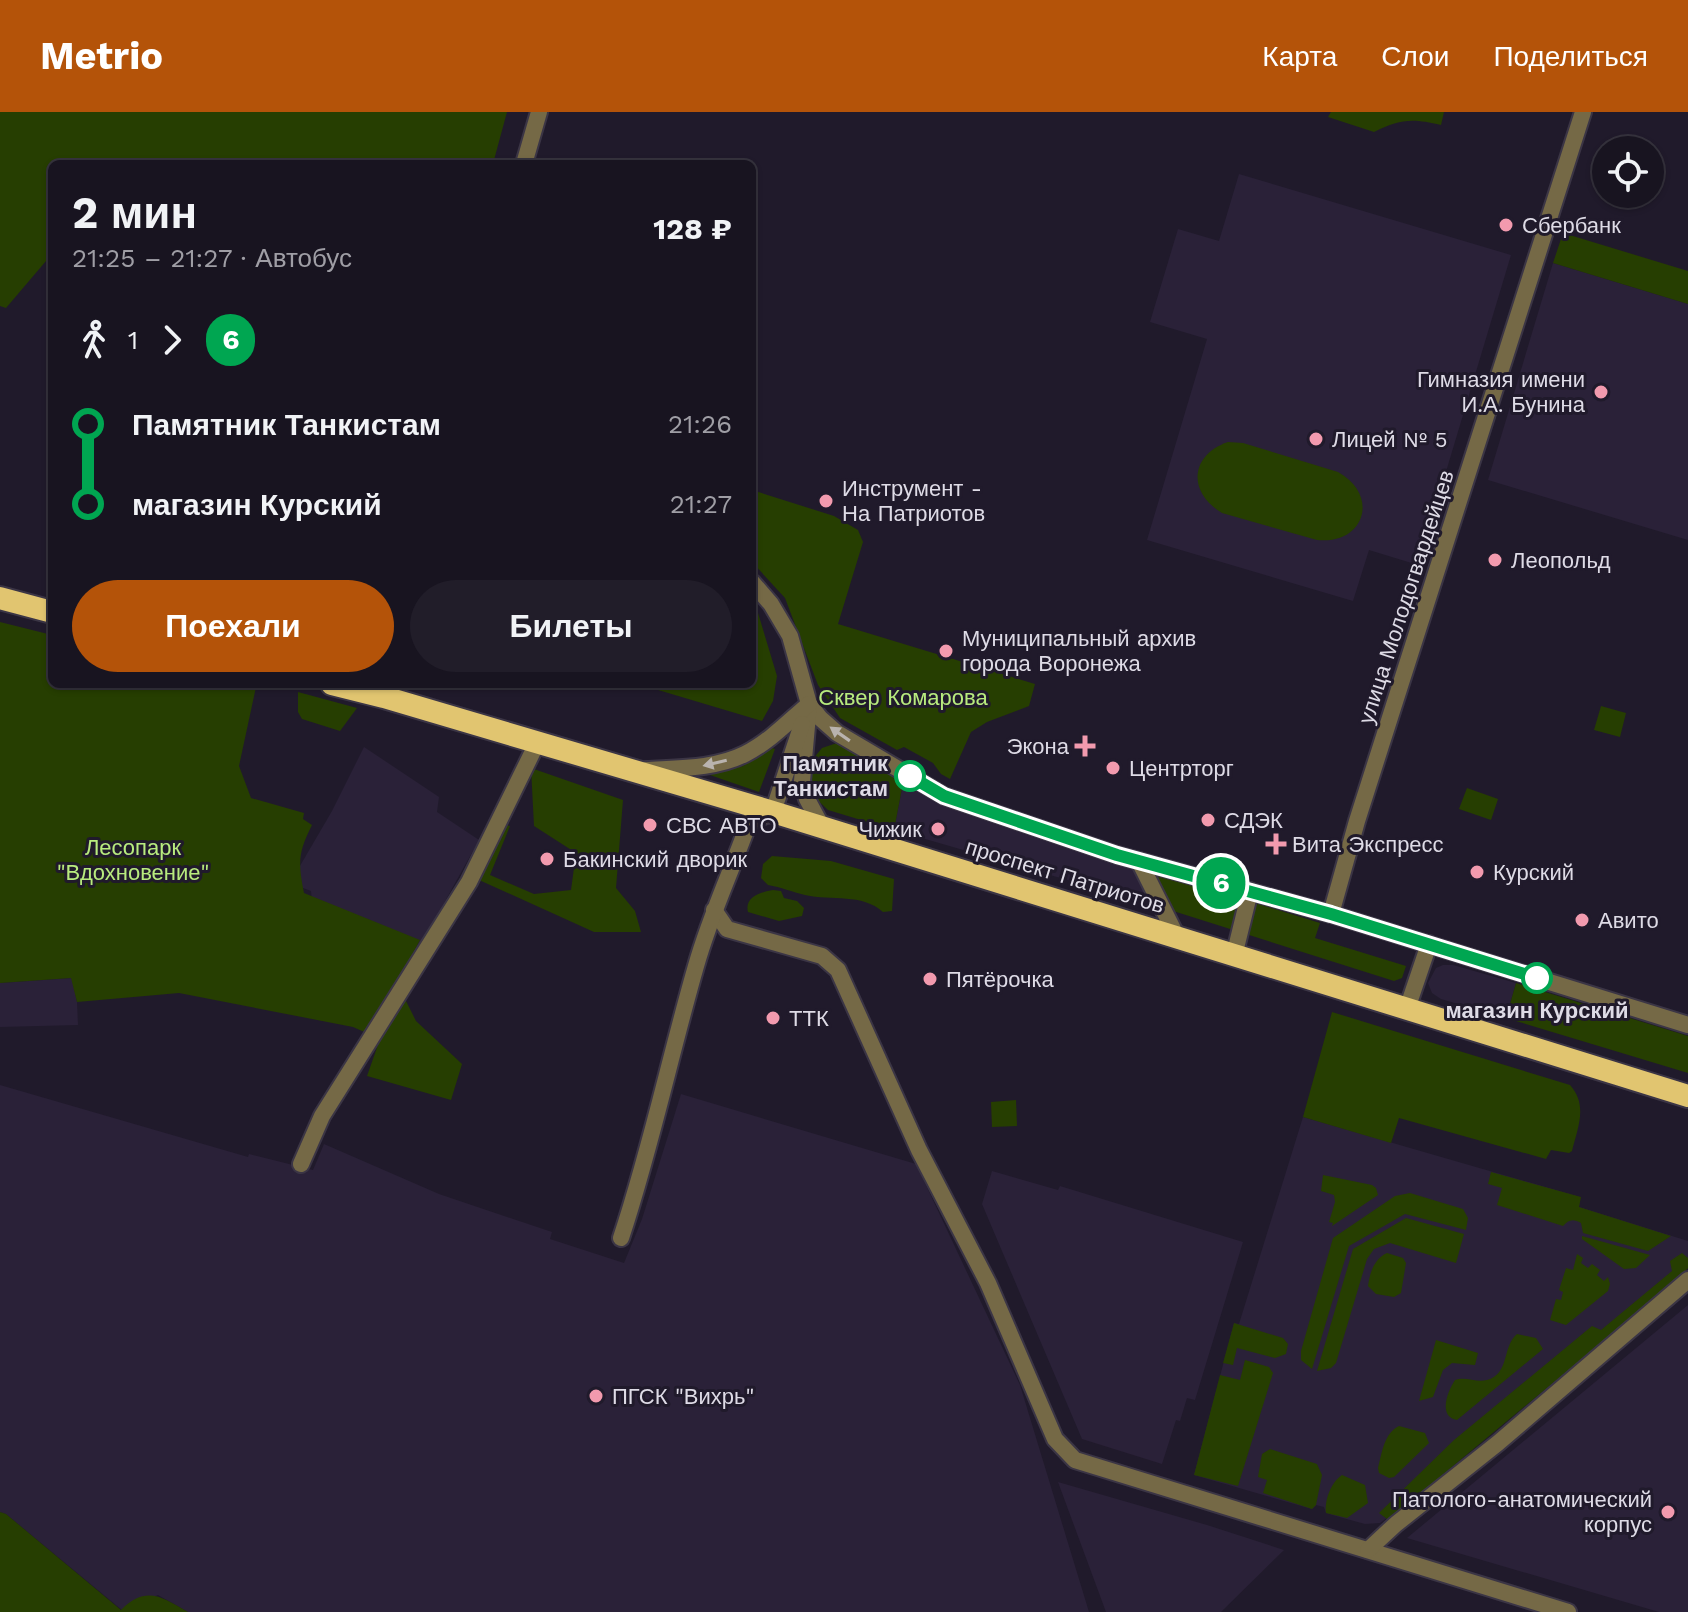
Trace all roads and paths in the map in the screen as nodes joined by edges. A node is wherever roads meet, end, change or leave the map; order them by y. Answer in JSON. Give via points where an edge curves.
{"nodes":[{"id":1,"x":539,"y":112,"type":"edge"},
{"id":2,"x":1583,"y":112,"type":"edge"},
{"id":3,"x":525,"y":160,"type":"edge"},
{"id":4,"x":756,"y":587,"type":"edge"},
{"id":5,"x":0,"y":598,"type":"edge"},
{"id":6,"x":48,"y":611,"type":"edge"},
{"id":7,"x":348,"y":688,"type":"edge"},
{"id":8,"x":809,"y":704,"type":"junction"},
{"id":9,"x":537,"y":743,"type":"junction"},
{"id":10,"x":635,"y":770,"type":"junction"},
{"id":11,"x":773,"y":812,"type":"junction"},
{"id":12,"x":822,"y":827,"type":"junction"},
{"id":13,"x":1139,"y":861,"type":"junction"},
{"id":14,"x":1250,"y":891,"type":"junction"},
{"id":15,"x":714,"y":910,"type":"junction"},
{"id":16,"x":1331,"y":914,"type":"junction"},
{"id":17,"x":1178,"y":939,"type":"junction"},
{"id":18,"x":1429,"y":944,"type":"junction"},
{"id":19,"x":1234,"y":956,"type":"junction"},
{"id":20,"x":1407,"y":1009,"type":"junction"},
{"id":21,"x":1688,"y":1025,"type":"edge"},
{"id":22,"x":1688,"y":1096,"type":"edge"},
{"id":23,"x":301,"y":1164,"type":"dead end"},
{"id":24,"x":621,"y":1238,"type":"dead end"},
{"id":25,"x":1688,"y":1280,"type":"edge"},
{"id":26,"x":1368,"y":1550,"type":"junction"},
{"id":27,"x":1568,"y":1612,"type":"edge"}],
"edges":[{"from":1,"to":3,"type":"street"},
{"from":2,"to":16,"type":"street","name":"улица Молодогвардейцев"},
{"from":4,"to":8,"type":"street","name":"проспект Патриотов","via":[[790,636]]},
{"from":5,"to":6,"type":"highway"},
{"from":7,"to":9,"type":"highway","name":"проспект Патриотов"},
{"from":8,"to":10,"type":"street","one_way":true,"via":[[743,755],[702,766]]},
{"from":8,"to":11,"type":"street"},
{"from":8,"to":12,"type":"street","via":[[802,781]]},
{"from":13,"to":8,"type":"street","name":"проспект Патриотов","one_way":true,"via":[[944,796],[837,733]]},
{"from":9,"to":10,"type":"highway","name":"проспект Патриотов"},
{"from":9,"to":23,"type":"street","via":[[469,882],[322,1116]]},
{"from":10,"to":11,"type":"highway","name":"проспект Патриотов"},
{"from":11,"to":12,"type":"highway","name":"проспект Патриотов"},
{"from":11,"to":15,"type":"street","via":[[749,822]]},
{"from":12,"to":17,"type":"highway","name":"проспект Патриотов"},
{"from":13,"to":14,"type":"street","name":"проспект Патриотов"},
{"from":13,"to":17,"type":"street"},
{"from":14,"to":16,"type":"street","name":"проспект Патриотов"},
{"from":14,"to":19,"type":"street"},
{"from":15,"to":24,"type":"street"},
{"from":15,"to":26,"type":"street","via":[[727,929],[822,956],[838,970],[919,1150],[988,1283],[1055,1439],[1075,1460]]},
{"from":16,"to":18,"type":"street","name":"проспект Патриотов"},
{"from":17,"to":19,"type":"highway","name":"проспект Патриотов"},
{"from":18,"to":20,"type":"street"},
{"from":18,"to":21,"type":"street","name":"проспект Патриотов"},
{"from":19,"to":20,"type":"highway","name":"проспект Патриотов"},
{"from":20,"to":22,"type":"highway","name":"проспект Патриотов"},
{"from":25,"to":26,"type":"street"},
{"from":26,"to":27,"type":"street"}]}
